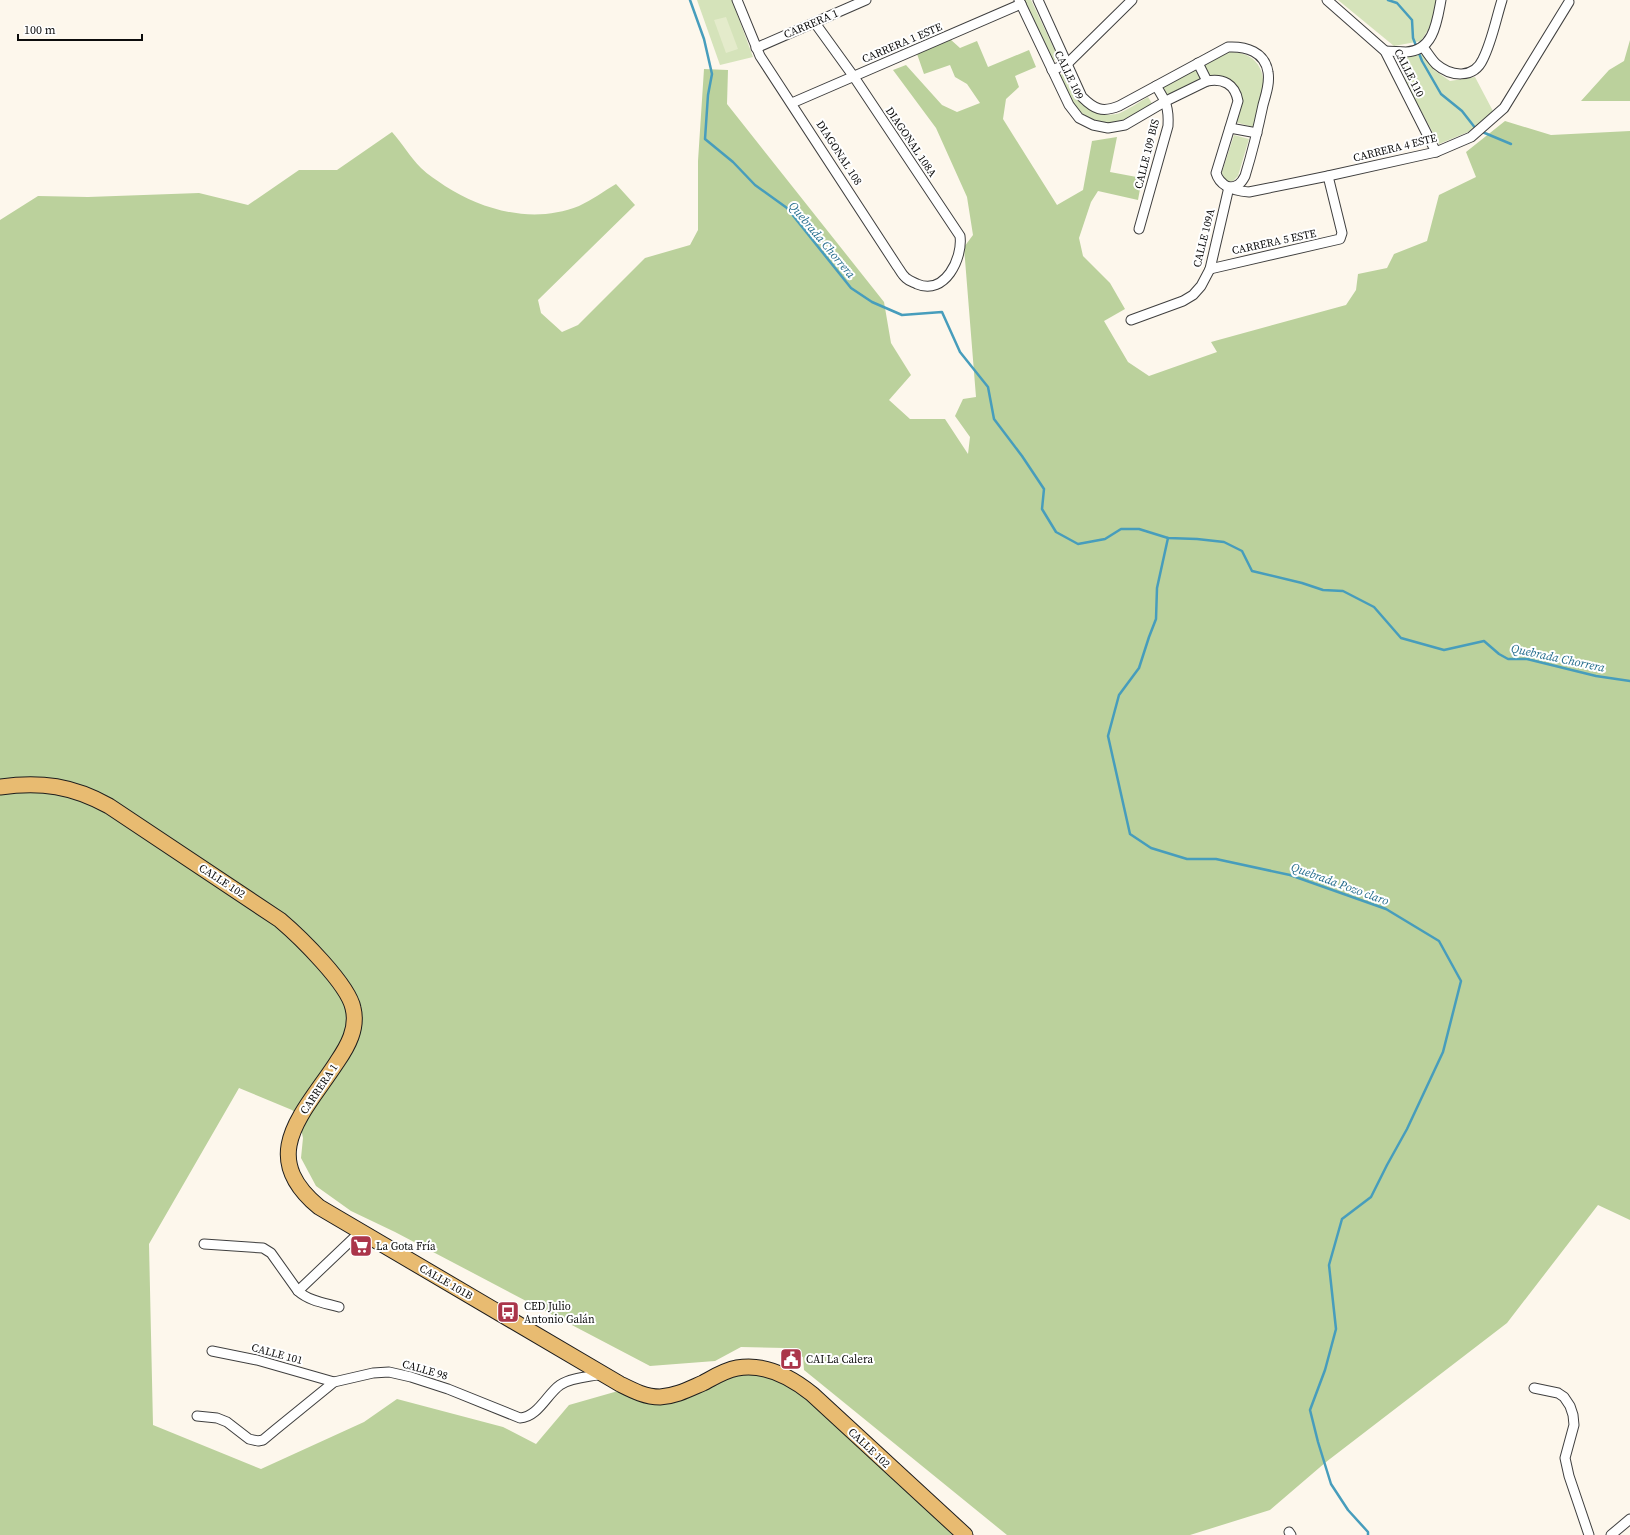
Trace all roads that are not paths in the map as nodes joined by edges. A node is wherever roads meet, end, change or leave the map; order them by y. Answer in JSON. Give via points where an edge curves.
{"nodes":[{"id":1,"x":737,"y":0,"type":"edge"},
{"id":2,"x":866,"y":0,"type":"edge"},
{"id":3,"x":1038,"y":0,"type":"edge"},
{"id":4,"x":1132,"y":0,"type":"edge"},
{"id":5,"x":1327,"y":0,"type":"edge"},
{"id":6,"x":1441,"y":0,"type":"edge"},
{"id":7,"x":1502,"y":0,"type":"edge"},
{"id":8,"x":1020,"y":2,"type":"edge"},
{"id":9,"x":1568,"y":2,"type":"dead end"},
{"id":10,"x":815,"y":23,"type":"junction"},
{"id":11,"x":1423,"y":47,"type":"junction"},
{"id":12,"x":756,"y":48,"type":"junction"},
{"id":13,"x":1385,"y":51,"type":"junction"},
{"id":14,"x":1198,"y":63,"type":"junction"},
{"id":15,"x":1067,"y":64,"type":"junction"},
{"id":16,"x":1052,"y":70,"type":"junction"},
{"id":17,"x":854,"y":77,"type":"junction"},
{"id":18,"x":1207,"y":81,"type":"junction"},
{"id":19,"x":1156,"y":86,"type":"junction"},
{"id":20,"x":1166,"y":101,"type":"junction"},
{"id":21,"x":792,"y":103,"type":"junction"},
{"id":22,"x":1230,"y":128,"type":"junction"},
{"id":23,"x":1257,"y":133,"type":"junction"},
{"id":24,"x":1436,"y":152,"type":"junction"},
{"id":25,"x":1328,"y":176,"type":"junction"},
{"id":26,"x":1228,"y":187,"type":"junction"},
{"id":27,"x":1139,"y":229,"type":"dead end"},
{"id":28,"x":1210,"y":269,"type":"junction"},
{"id":29,"x":945,"y":279,"type":"joint"},
{"id":30,"x":1131,"y":320,"type":"dead end"},
{"id":31,"x":0,"y":787,"type":"edge"},
{"id":32,"x":354,"y":1019,"type":"joint"},
{"id":33,"x":288,"y":1160,"type":"joint"},
{"id":34,"x":360,"y":1232,"type":"junction"},
{"id":35,"x":204,"y":1244,"type":"dead end"},
{"id":36,"x":298,"y":1291,"type":"junction"},
{"id":37,"x":338,"y":1307,"type":"dead end"},
{"id":38,"x":212,"y":1351,"type":"dead end"},
{"id":39,"x":769,"y":1370,"type":"joint"},
{"id":40,"x":603,"y":1374,"type":"junction"},
{"id":41,"x":334,"y":1382,"type":"junction"},
{"id":42,"x":1534,"y":1388,"type":"dead end"},
{"id":43,"x":197,"y":1416,"type":"dead end"},
{"id":44,"x":1630,"y":1519,"type":"edge"},
{"id":45,"x":965,"y":1535,"type":"edge"},
{"id":46,"x":1589,"y":1535,"type":"edge"},
{"id":47,"x":1611,"y":1535,"type":"edge"}],
"edges":[{"from":1,"to":12,"type":"street","name":"DIAGONAL 108"},
{"from":2,"to":10,"type":"street","name":"CARRERA 1"},
{"from":3,"to":15,"type":"street","name":"CALLE 109"},
{"from":4,"to":15,"type":"street"},
{"from":5,"to":13,"type":"street","name":"CALLE 110"},
{"from":6,"to":11,"type":"street","via":[[1432,38]]},
{"from":7,"to":11,"type":"street","via":[[1483,60],[1468,74],[1445,70],[1436,64]]},
{"from":8,"to":16,"type":"street","name":"CALLE 109"},
{"from":8,"to":17,"type":"street","name":"CARRERA 1 ESTE"},
{"from":9,"to":24,"type":"street","name":"CARRERA 4 ESTE","via":[[1504,108],[1471,137]]},
{"from":10,"to":12,"type":"street","name":"CARRERA 1"},
{"from":10,"to":17,"type":"street","name":"DIAGONAL 108A"},
{"from":11,"to":13,"type":"street","via":[[1408,52]]},
{"from":12,"to":21,"type":"street","name":"DIAGONAL 108"},
{"from":13,"to":24,"type":"street","name":"CALLE 110"},
{"from":14,"to":18,"type":"street"},
{"from":14,"to":19,"type":"street","name":"CALLE 109"},
{"from":14,"to":23,"type":"street","name":"CALLE 109","via":[[1228,47],[1239,46],[1249,49],[1264,61],[1269,82]]},
{"from":15,"to":16,"type":"street"},
{"from":15,"to":19,"type":"street","name":"CALLE 109","via":[[1082,96],[1099,109],[1110,110]]},
{"from":16,"to":20,"type":"street","name":"CALLE 109","via":[[1069,105],[1079,118],[1093,125],[1108,128],[1124,125]]},
{"from":17,"to":21,"type":"street","name":"CARRERA 1 ESTE"},
{"from":17,"to":29,"type":"street","name":"DIAGONAL 108A","via":[[960,236],[959,253],[954,267]]},
{"from":18,"to":20,"type":"street","name":"CALLE 109"},
{"from":18,"to":22,"type":"street","name":"CALLE 109","via":[[1222,80],[1234,89],[1238,101]]},
{"from":19,"to":20,"type":"street","name":"CALLE 109 BIS"},
{"from":20,"to":27,"type":"street","name":"CALLE 109 BIS","via":[[1169,113],[1168,126]]},
{"from":21,"to":29,"type":"street","name":"DIAGONAL 108","via":[[907,280],[921,286],[933,286]]},
{"from":22,"to":23,"type":"street"},
{"from":22,"to":26,"type":"street","via":[[1216,173],[1217,179]]},
{"from":23,"to":26,"type":"street","via":[[1243,181]]},
{"from":24,"to":25,"type":"street","name":"CARRERA 4 ESTE"},
{"from":25,"to":26,"type":"street","name":"CARRERA 4 ESTE","via":[[1257,191],[1239,191]]},
{"from":25,"to":28,"type":"street","name":"CARRERA 5 ESTE","via":[[1342,237],[1336,241]]},
{"from":26,"to":28,"type":"street","name":"CALLE 109A"},
{"from":28,"to":30,"type":"street","name":"CALLE 109A","via":[[1201,286],[1184,301]]},
{"from":31,"to":32,"type":"main road","name":"CALLE 102","via":[[52,786],[81,793],[109,806],[280,920],[345,990],[353,1008]]},
{"from":32,"to":33,"type":"main road","name":"CARRERA 1","via":[[352,1034],[345,1050],[293,1130],[289,1139]]},
{"from":33,"to":34,"type":"main road","name":"CALLE 101B","via":[[290,1171],[308,1198]]},
{"from":34,"to":36,"type":"street"},
{"from":34,"to":40,"type":"main road","name":"CALLE 101B"},
{"from":35,"to":36,"type":"street","via":[[263,1248],[271,1253]]},
{"from":36,"to":37,"type":"street","via":[[310,1299]]},
{"from":38,"to":41,"type":"street","name":"CALLE 101","via":[[257,1360]]},
{"from":39,"to":40,"type":"main road","name":"CALLE 101B","via":[[755,1367],[736,1368],[680,1393],[658,1397],[632,1390]]},
{"from":39,"to":45,"type":"main road","name":"CALLE 102","via":[[802,1386]]},
{"from":40,"to":41,"type":"street","name":"CALLE 98","via":[[561,1384],[542,1405],[524,1418],[448,1389],[389,1372]]},
{"from":41,"to":43,"type":"street","name":"CALLE 98","via":[[263,1440],[249,1439],[227,1422],[217,1418]]},
{"from":42,"to":46,"type":"street","via":[[1558,1393],[1570,1406],[1574,1425],[1565,1458]]},
{"from":44,"to":47,"type":"street"}]}
